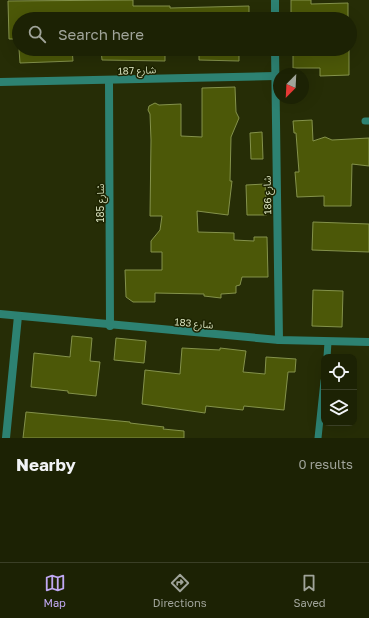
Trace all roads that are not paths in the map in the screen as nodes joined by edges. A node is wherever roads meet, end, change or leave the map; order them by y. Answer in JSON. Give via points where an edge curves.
{"nodes":[{"id":1,"x":275,"y":0,"type":"edge"},
{"id":2,"x":275,"y":12,"type":"edge"},
{"id":3,"x":275,"y":56,"type":"edge"},
{"id":4,"x":275,"y":68,"type":"edge"},
{"id":5,"x":273,"y":76,"type":"edge"},
{"id":6,"x":109,"y":81,"type":"junction"},
{"id":7,"x":0,"y":82,"type":"edge"},
{"id":8,"x":275,"y":104,"type":"edge"},
{"id":9,"x":0,"y":314,"type":"edge"},
{"id":10,"x":18,"y":316,"type":"junction"},
{"id":11,"x":110,"y":326,"type":"junction"},
{"id":12,"x":279,"y":340,"type":"junction"},
{"id":13,"x":328,"y":342,"type":"junction"},
{"id":14,"x":369,"y":342,"type":"edge"},
{"id":15,"x":327,"y":354,"type":"edge"},
{"id":16,"x":323,"y":390,"type":"edge"},
{"id":17,"x":6,"y":438,"type":"edge"},
{"id":18,"x":318,"y":438,"type":"edge"}],
"edges":[{"from":1,"to":2,"type":"street"},
{"from":3,"to":4,"type":"street","name":"شارع 186"},
{"from":5,"to":6,"type":"street","name":"شارع 187"},
{"from":6,"to":7,"type":"street","name":"شارع 187"},
{"from":6,"to":11,"type":"street","name":"شارع 185"},
{"from":8,"to":12,"type":"street","name":"شارع 186"},
{"from":9,"to":10,"type":"street","name":"شارع 183"},
{"from":10,"to":11,"type":"street","name":"شارع 183"},
{"from":10,"to":17,"type":"street"},
{"from":11,"to":12,"type":"street","name":"شارع 183"},
{"from":12,"to":13,"type":"street","name":"شارع 183"},
{"from":13,"to":14,"type":"street","name":"شارع 183"},
{"from":13,"to":15,"type":"lane"},
{"from":16,"to":18,"type":"lane"}]}
